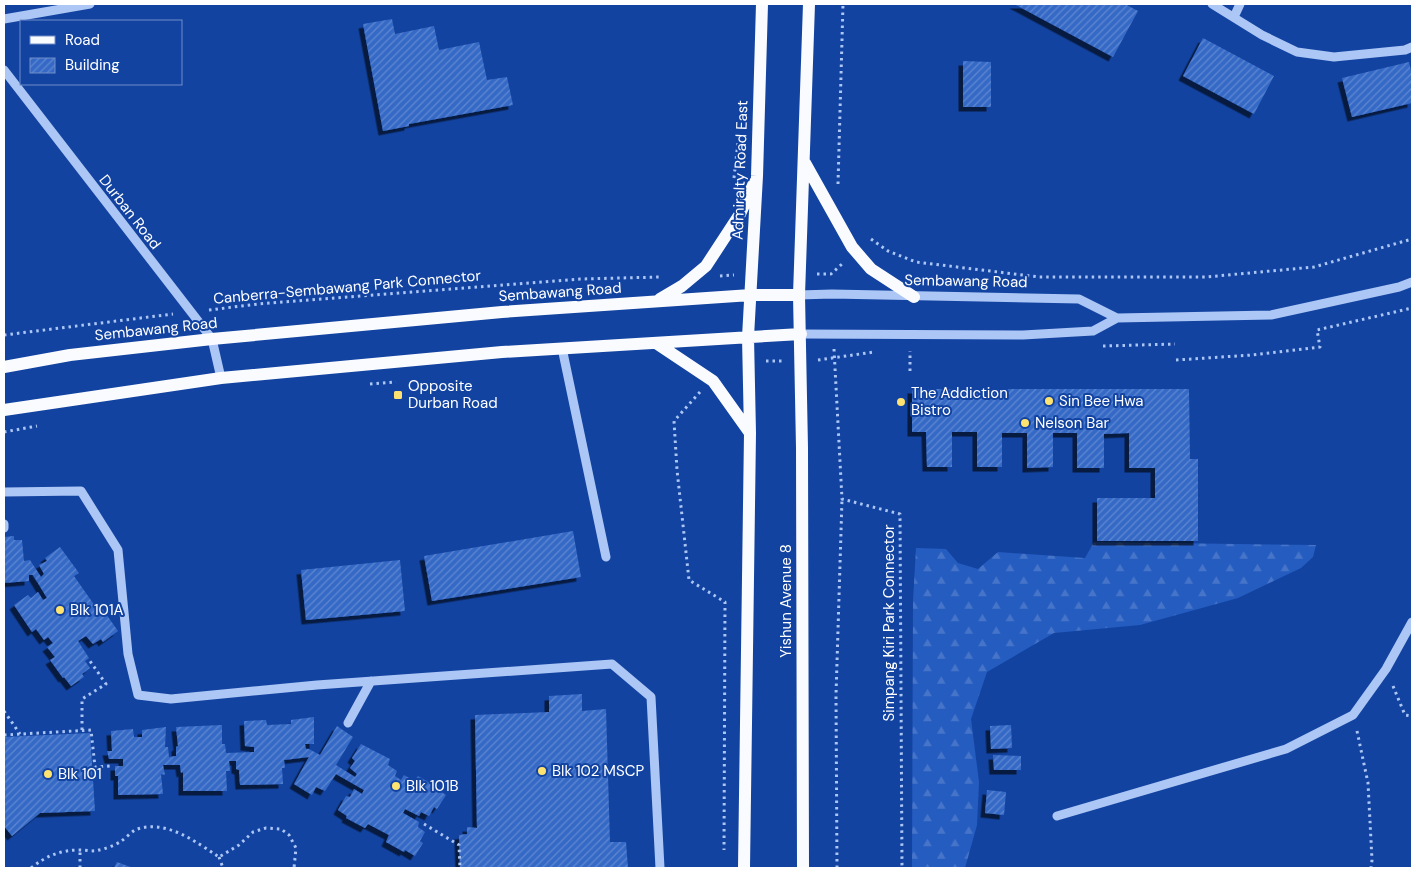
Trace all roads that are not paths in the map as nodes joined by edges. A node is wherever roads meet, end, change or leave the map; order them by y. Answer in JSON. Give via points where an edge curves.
{"nodes":[{"id":1,"x":90,"y":4,"type":"edge"},
{"id":2,"x":762,"y":4,"type":"edge"},
{"id":3,"x":809,"y":4,"type":"edge"},
{"id":4,"x":1212,"y":4,"type":"edge"},
{"id":5,"x":1240,"y":4,"type":"edge"},
{"id":6,"x":1234,"y":17,"type":"junction"},
{"id":7,"x":4,"y":19,"type":"edge"},
{"id":8,"x":1412,"y":47,"type":"edge"},
{"id":9,"x":4,"y":70,"type":"edge"},
{"id":10,"x":805,"y":163,"type":"junction"},
{"id":11,"x":757,"y":176,"type":"junction"},
{"id":12,"x":1412,"y":282,"type":"edge"},
{"id":13,"x":751,"y":295,"type":"junction"},
{"id":14,"x":799,"y":295,"type":"junction"},
{"id":15,"x":914,"y":296,"type":"junction"},
{"id":16,"x":655,"y":301,"type":"junction"},
{"id":17,"x":1117,"y":318,"type":"junction"},
{"id":18,"x":801,"y":334,"type":"junction"},
{"id":19,"x":748,"y":337,"type":"junction"},
{"id":20,"x":212,"y":339,"type":"junction"},
{"id":21,"x":656,"y":343,"type":"junction"},
{"id":22,"x":562,"y":348,"type":"junction"},
{"id":23,"x":4,"y":367,"type":"edge"},
{"id":24,"x":221,"y":378,"type":"junction"},
{"id":25,"x":4,"y":410,"type":"edge"},
{"id":26,"x":750,"y":432,"type":"junction"},
{"id":27,"x":4,"y":492,"type":"edge"},
{"id":28,"x":4,"y":524,"type":"edge"},
{"id":29,"x":4,"y":528,"type":"edge"},
{"id":30,"x":606,"y":557,"type":"dead end"},
{"id":31,"x":1412,"y":622,"type":"edge"},
{"id":32,"x":371,"y":681,"type":"junction"},
{"id":33,"x":348,"y":723,"type":"dead end"},
{"id":34,"x":1057,"y":816,"type":"dead end"},
{"id":35,"x":660,"y":868,"type":"edge"},
{"id":36,"x":744,"y":868,"type":"edge"},
{"id":37,"x":803,"y":868,"type":"edge"}],
"edges":[{"from":1,"to":7,"type":"street"},
{"from":2,"to":11,"type":"main road","name":"Admiralty Road East"},
{"from":3,"to":10,"type":"main road"},
{"from":4,"to":6,"type":"street"},
{"from":5,"to":6,"type":"street"},
{"from":6,"to":8,"type":"street","via":[[1262,36],[1297,52],[1334,57]]},
{"from":9,"to":20,"type":"street","name":"Durban Road"},
{"from":10,"to":14,"type":"main road"},
{"from":10,"to":15,"type":"main road","via":[[852,247],[871,269]]},
{"from":11,"to":13,"type":"main road","name":"Admiralty Road East"},
{"from":11,"to":16,"type":"main road","via":[[740,214],[706,266],[682,286]]},
{"from":12,"to":17,"type":"street","name":"Sembawang Road","via":[[1271,315]]},
{"from":13,"to":14,"type":"main road","name":"Sembawang Road"},
{"from":13,"to":16,"type":"main road","name":"Sembawang Road"},
{"from":13,"to":19,"type":"main road","name":"Admiralty Road East"},
{"from":14,"to":15,"type":"street","name":"Sembawang Road"},
{"from":14,"to":18,"type":"main road"},
{"from":15,"to":17,"type":"street","name":"Sembawang Road","via":[[1079,299]]},
{"from":16,"to":20,"type":"main road","name":"Sembawang Road"},
{"from":17,"to":18,"type":"street","name":"Sembawang Road","via":[[1093,331],[1024,335]]},
{"from":18,"to":19,"type":"main road","name":"Sembawang Road"},
{"from":18,"to":37,"type":"main road","name":"Yishun Avenue 8"},
{"from":19,"to":21,"type":"main road","name":"Sembawang Road"},
{"from":19,"to":26,"type":"main road"},
{"from":20,"to":23,"type":"main road","name":"Sembawang Road","via":[[70,355]]},
{"from":20,"to":24,"type":"street","name":"Durban Road"},
{"from":21,"to":22,"type":"main road","name":"Sembawang Road"},
{"from":21,"to":26,"type":"main road","via":[[713,381]]},
{"from":22,"to":24,"type":"main road","name":"Sembawang Road"},
{"from":22,"to":30,"type":"street"},
{"from":24,"to":25,"type":"main road","name":"Sembawang Road"},
{"from":26,"to":36,"type":"main road"},
{"from":27,"to":32,"type":"street","via":[[82,491],[118,550],[128,654],[138,695],[171,699]]},
{"from":28,"to":29,"type":"street"},
{"from":31,"to":34,"type":"street","via":[[1386,669],[1354,716],[1286,749]]},
{"from":32,"to":33,"type":"street"},
{"from":32,"to":35,"type":"street","via":[[612,664],[651,697]]}]}
